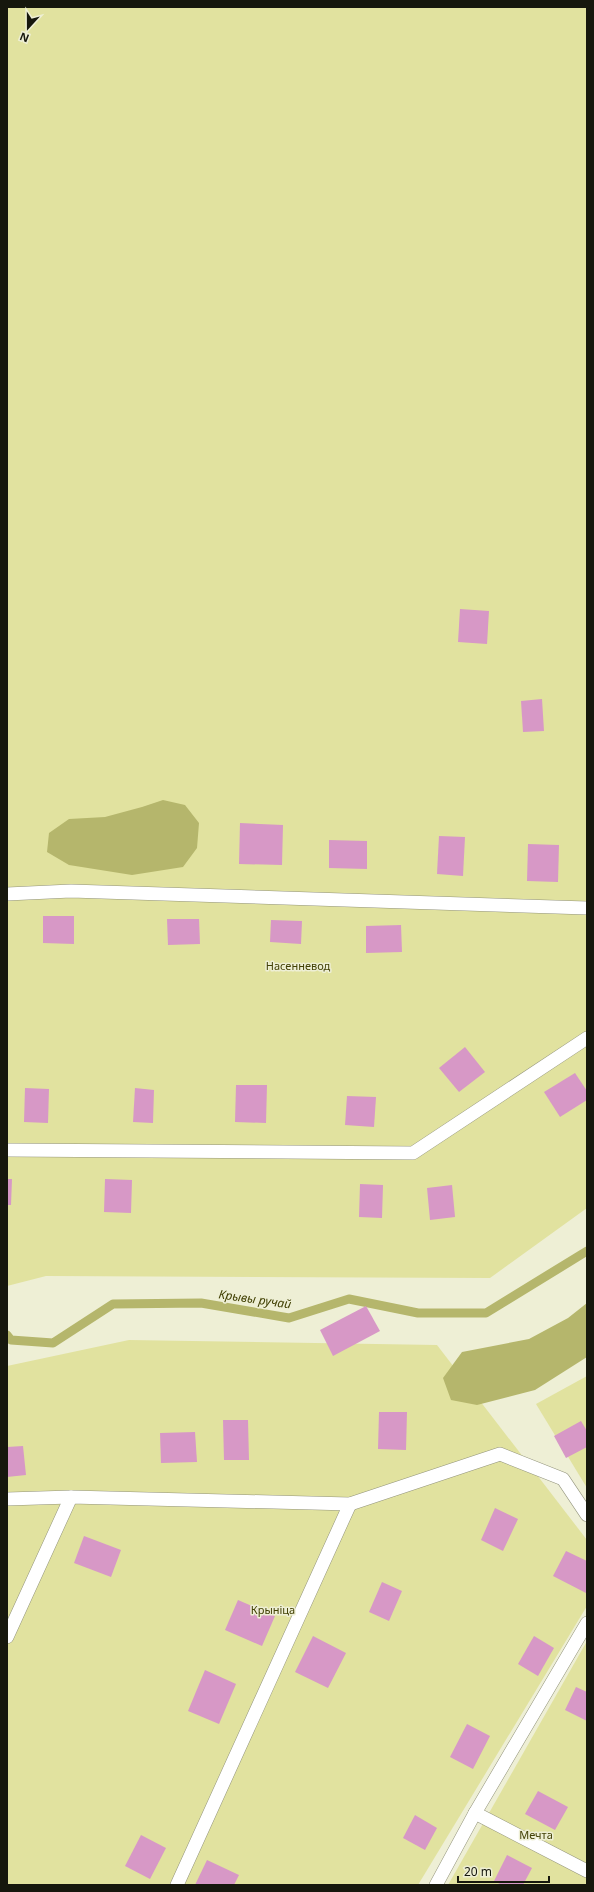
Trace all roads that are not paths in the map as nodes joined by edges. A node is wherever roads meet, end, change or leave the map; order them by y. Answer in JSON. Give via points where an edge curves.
{"nodes":[{"id":1,"x":7,"y":894,"type":"edge"},
{"id":2,"x":587,"y":908,"type":"edge"},
{"id":3,"x":587,"y":1038,"type":"edge"},
{"id":4,"x":7,"y":1150,"type":"edge"},
{"id":5,"x":71,"y":1498,"type":"junction"},
{"id":6,"x":7,"y":1499,"type":"edge"},
{"id":7,"x":350,"y":1504,"type":"junction"},
{"id":8,"x":587,"y":1514,"type":"edge"},
{"id":9,"x":587,"y":1623,"type":"edge"},
{"id":10,"x":7,"y":1637,"type":"edge"},
{"id":11,"x":474,"y":1813,"type":"junction"},
{"id":12,"x":587,"y":1871,"type":"edge"},
{"id":13,"x":177,"y":1885,"type":"edge"},
{"id":14,"x":436,"y":1885,"type":"edge"}],
"edges":[{"from":1,"to":2,"type":"lane","via":[[79,892]]},
{"from":3,"to":4,"type":"lane","via":[[413,1152]]},
{"from":5,"to":6,"type":"lane"},
{"from":5,"to":7,"type":"lane"},
{"from":5,"to":10,"type":"lane"},
{"from":7,"to":8,"type":"lane","via":[[500,1454],[563,1479]]},
{"from":7,"to":13,"type":"lane"},
{"from":9,"to":11,"type":"lane"},
{"from":11,"to":12,"type":"lane"},
{"from":11,"to":14,"type":"lane"}]}
